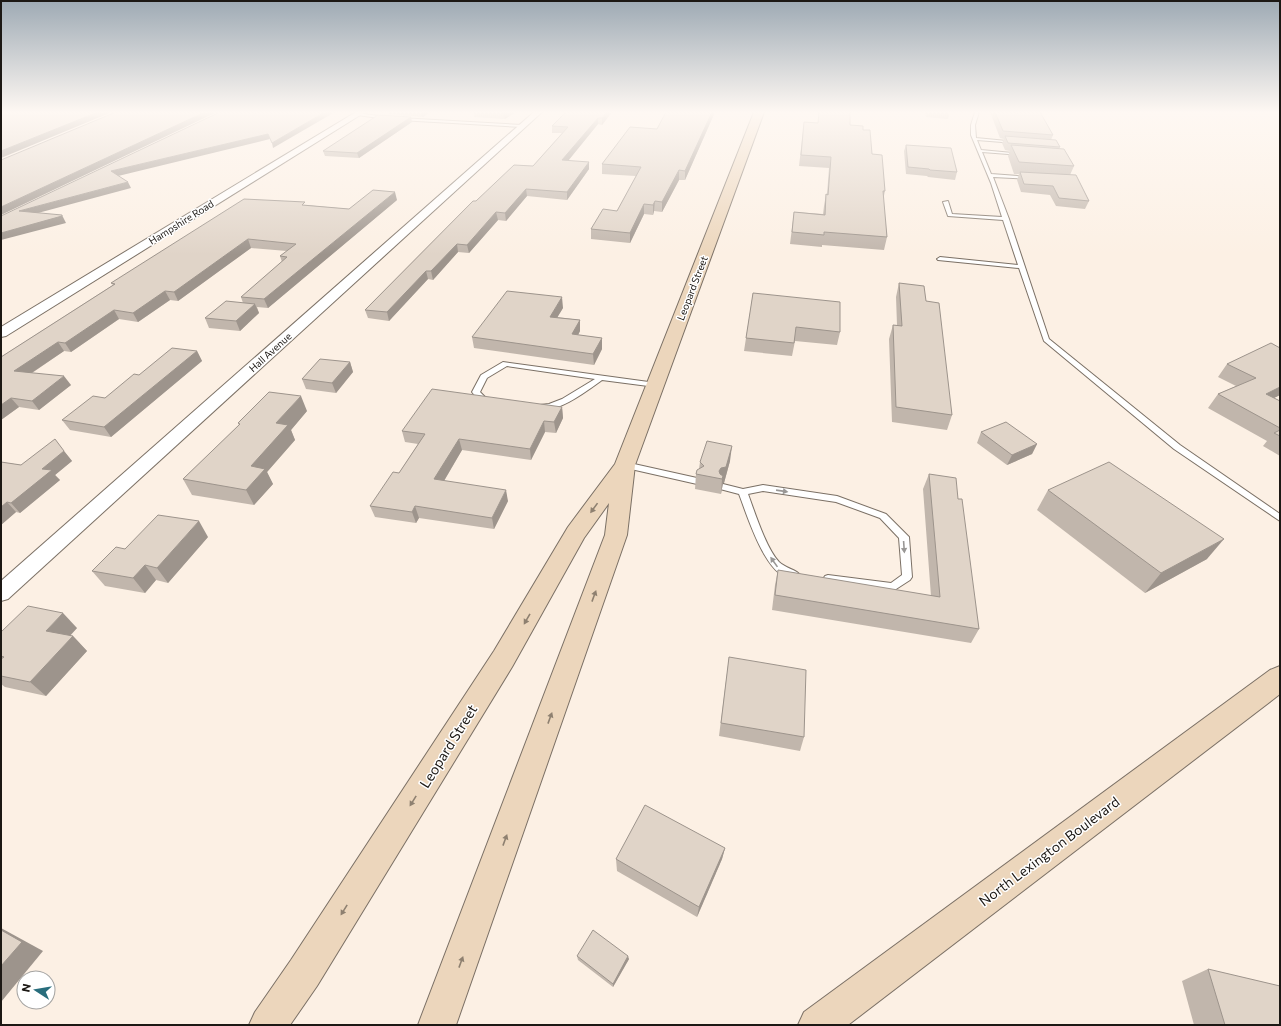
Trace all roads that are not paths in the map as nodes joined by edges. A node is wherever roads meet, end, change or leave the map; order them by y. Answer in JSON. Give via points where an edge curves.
{"nodes":[{"id":1,"x":283,"y":160,"type":"edge"},
{"id":2,"x":484,"y":160,"type":"edge"},
{"id":3,"x":742,"y":160,"type":"edge"},
{"id":4,"x":984,"y":160,"type":"edge"},
{"id":5,"x":990,"y":175,"type":"junction"},
{"id":6,"x":1038,"y":178,"type":"edge"},
{"id":7,"x":946,"y":202,"type":"dead end"},
{"id":8,"x":1006,"y":219,"type":"junction"},
{"id":9,"x":940,"y":259,"type":"dead end"},
{"id":10,"x":1022,"y":267,"type":"junction"},
{"id":11,"x":1,"y":333,"type":"edge"},
{"id":12,"x":601,"y":378,"type":"junction"},
{"id":13,"x":656,"y":385,"type":"junction"},
{"id":14,"x":497,"y":402,"type":"edge"},
{"id":15,"x":533,"y":406,"type":"edge"},
{"id":16,"x":625,"y":465,"type":"junction"},
{"id":17,"x":697,"y":481,"type":"edge"},
{"id":18,"x":723,"y":487,"type":"edge"},
{"id":19,"x":744,"y":492,"type":"junction"},
{"id":20,"x":1280,"y":518,"type":"edge"},
{"id":21,"x":803,"y":576,"type":"edge"},
{"id":22,"x":818,"y":578,"type":"edge"},
{"id":23,"x":1,"y":593,"type":"edge"},
{"id":24,"x":1280,"y":678,"type":"edge"},
{"id":25,"x":452,"y":987,"type":"junction"},
{"id":26,"x":268,"y":1025,"type":"edge"},
{"id":27,"x":437,"y":1025,"type":"edge"},
{"id":28,"x":450,"y":1025,"type":"edge"},
{"id":29,"x":817,"y":1025,"type":"edge"}],
"edges":[{"from":1,"to":11,"type":"street","name":"Hampshire Road"},
{"from":2,"to":23,"type":"street","name":"Hall Avenue"},
{"from":3,"to":13,"type":"main road","name":"Leopard Street"},
{"from":4,"to":5,"type":"lane"},
{"from":5,"to":6,"type":"lane"},
{"from":5,"to":8,"type":"lane"},
{"from":7,"to":8,"type":"lane","via":[[950,215]]},
{"from":8,"to":10,"type":"lane"},
{"from":9,"to":10,"type":"lane"},
{"from":10,"to":20,"type":"lane","via":[[1046,340],[1177,447]]},
{"from":12,"to":13,"type":"lane"},
{"from":12,"to":14,"type":"lane","via":[[506,364],[484,377],[476,392],[482,400]]},
{"from":12,"to":15,"type":"lane","via":[[568,399],[548,408]]},
{"from":13,"to":16,"type":"main road","name":"Leopard Street"},
{"from":16,"to":17,"type":"lane"},
{"from":25,"to":16,"type":"main road","name":"Leopard Street","one_way":true,"via":[[616,535]]},
{"from":16,"to":26,"type":"main road","name":"Leopard Street","one_way":true,"via":[[576,533],[503,659],[304,973]]},
{"from":18,"to":19,"type":"lane"},
{"from":21,"to":19,"type":"lane","one_way":true,"via":[[788,574],[775,565],[753,519]]},
{"from":19,"to":22,"type":"lane","one_way":true,"via":[[763,488],[837,498],[884,516],[904,537],[906,577],[893,587]]},
{"from":24,"to":29,"type":"main road","name":"North Lexington Boulevard"},
{"from":25,"to":27,"type":"main road","name":"Leopard Street"},
{"from":25,"to":28,"type":"main road"}]}
